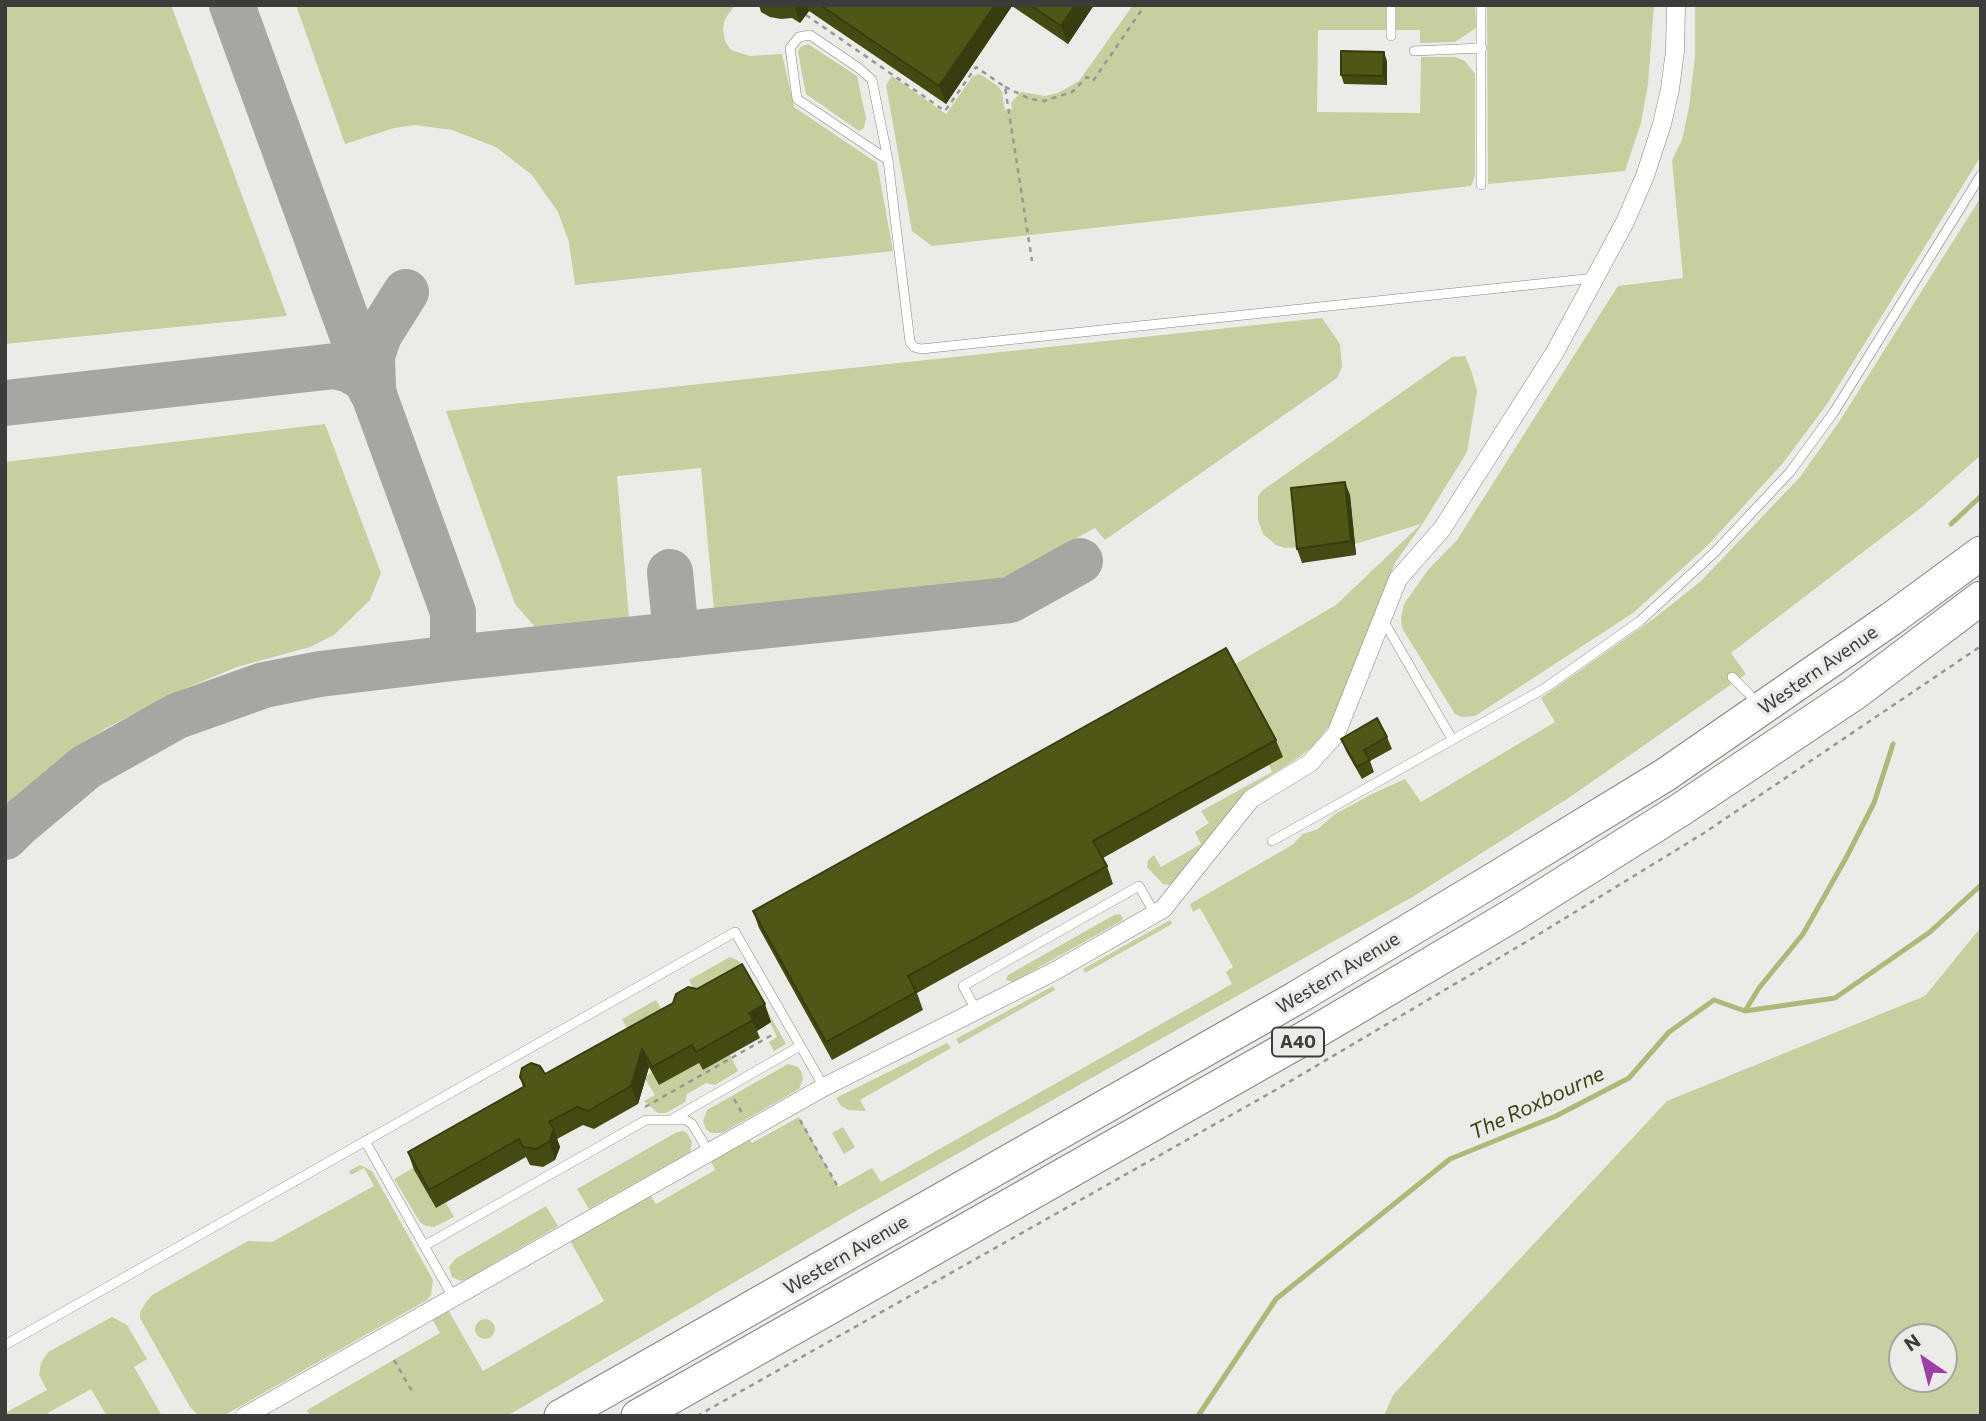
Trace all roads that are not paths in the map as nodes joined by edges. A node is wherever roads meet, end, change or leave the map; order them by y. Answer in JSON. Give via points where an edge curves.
{"nodes":[{"id":1,"x":1391,"y":5,"type":"edge"},
{"id":2,"x":1481,"y":5,"type":"edge"},
{"id":3,"x":1676,"y":5,"type":"edge"},
{"id":4,"x":1391,"y":36,"type":"dead end"},
{"id":5,"x":1482,"y":48,"type":"junction"},
{"id":6,"x":1414,"y":51,"type":"dead end"},
{"id":7,"x":888,"y":160,"type":"junction"},
{"id":8,"x":1981,"y":175,"type":"edge"},
{"id":9,"x":1481,"y":185,"type":"dead end"},
{"id":10,"x":1595,"y":278,"type":"junction"},
{"id":11,"x":1978,"y":554,"type":"edge"},
{"id":12,"x":1981,"y":598,"type":"edge"},
{"id":13,"x":1981,"y":605,"type":"edge"},
{"id":14,"x":1382,"y":619,"type":"junction"},
{"id":15,"x":1936,"y":633,"type":"junction"},
{"id":16,"x":1732,"y":677,"type":"dead end"},
{"id":17,"x":1760,"y":710,"type":"junction"},
{"id":18,"x":1452,"y":739,"type":"junction"},
{"id":19,"x":1272,"y":841,"type":"dead end"},
{"id":20,"x":1155,"y":914,"type":"junction"},
{"id":21,"x":976,"y":1010,"type":"junction"},
{"id":22,"x":800,"y":1046,"type":"junction"},
{"id":23,"x":824,"y":1087,"type":"junction"},
{"id":24,"x":672,"y":1119,"type":"junction"},
{"id":25,"x":365,"y":1141,"type":"junction"},
{"id":26,"x":709,"y":1152,"type":"junction"},
{"id":27,"x":424,"y":1246,"type":"junction"},
{"id":28,"x":453,"y":1297,"type":"junction"},
{"id":29,"x":5,"y":1345,"type":"edge"},
{"id":30,"x":245,"y":1416,"type":"edge"},
{"id":31,"x":561,"y":1416,"type":"edge"},
{"id":32,"x":638,"y":1416,"type":"edge"}],
"edges":[{"from":1,"to":4,"type":"lane"},
{"from":2,"to":5,"type":"lane"},
{"from":3,"to":10,"type":"street","via":[[1675,51],[1662,124],[1630,211]]},
{"from":5,"to":6,"type":"lane"},
{"from":5,"to":9,"type":"lane"},
{"from":7,"to":7,"type":"lane","via":[[797,99],[790,48],[799,37],[810,35],[872,80]]},
{"from":7,"to":10,"type":"lane","via":[[910,342],[921,349]]},
{"from":8,"to":18,"type":"lane","via":[[1834,412],[1790,472],[1715,552],[1630,628],[1545,688]]},
{"from":10,"to":14,"type":"street","via":[[1555,352],[1442,529],[1398,579]]},
{"from":11,"to":17,"type":"highway","name":"Western Avenue","number":"A40"},
{"from":12,"to":15,"type":"highway","name":"Western Avenue","number":"A40"},
{"from":13,"to":15,"type":"highway"},
{"from":14,"to":18,"type":"lane"},
{"from":14,"to":20,"type":"street","via":[[1336,734],[1310,763],[1251,799]]},
{"from":15,"to":32,"type":"highway","name":"Western Avenue","number":"A40","via":[[1680,810],[1513,915]]},
{"from":16,"to":17,"type":"lane"},
{"from":17,"to":31,"type":"highway","name":"Western Avenue","number":"A40","via":[[1665,775],[1296,999]]},
{"from":18,"to":19,"type":"lane"},
{"from":20,"to":21,"type":"street"},
{"from":20,"to":21,"type":"lane","via":[[1139,886],[962,986]]},
{"from":21,"to":23,"type":"street"},
{"from":22,"to":23,"type":"lane"},
{"from":22,"to":24,"type":"lane"},
{"from":22,"to":25,"type":"lane","via":[[735,932]]},
{"from":23,"to":26,"type":"street"},
{"from":24,"to":26,"type":"lane","via":[[692,1124]]},
{"from":24,"to":27,"type":"lane","via":[[646,1121]]},
{"from":25,"to":27,"type":"lane"},
{"from":25,"to":29,"type":"lane"},
{"from":26,"to":28,"type":"street"},
{"from":27,"to":28,"type":"lane"},
{"from":28,"to":30,"type":"street"}]}
